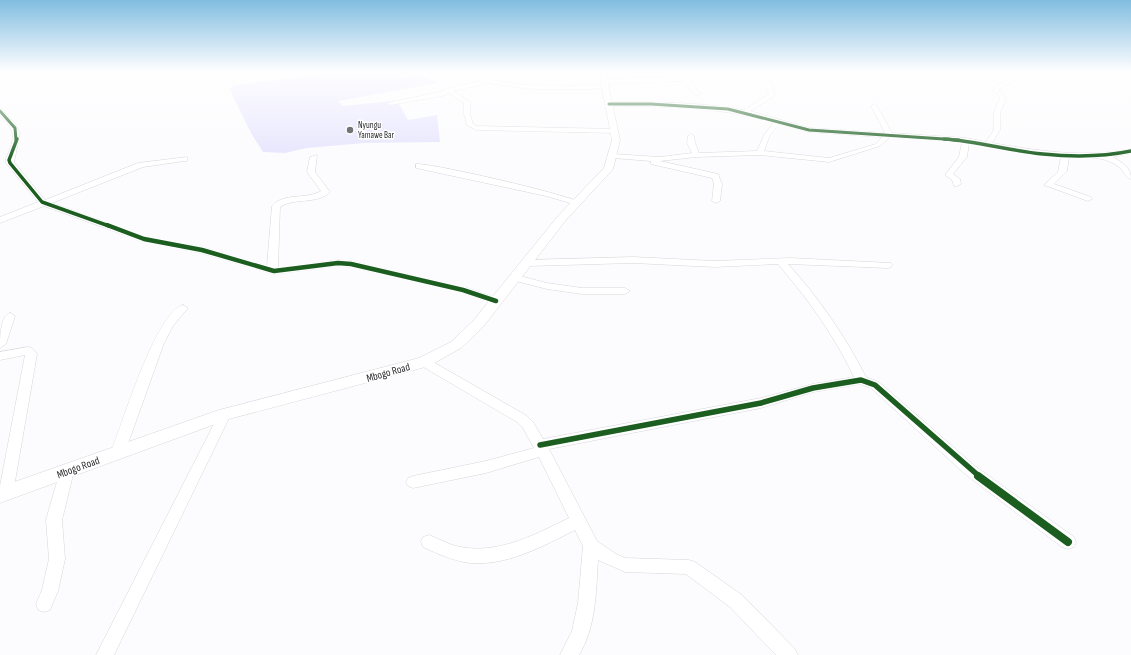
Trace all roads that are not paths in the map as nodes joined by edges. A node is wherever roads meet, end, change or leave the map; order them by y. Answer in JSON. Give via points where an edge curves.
{"nodes":[{"id":1,"x":398,"y":102,"type":"edge"},
{"id":2,"x":466,"y":102,"type":"edge"},
{"id":3,"x":762,"y":102,"type":"edge"},
{"id":4,"x":1001,"y":102,"type":"edge"},
{"id":5,"x":390,"y":103,"type":"dead end"},
{"id":6,"x":609,"y":104,"type":"joint"},
{"id":7,"x":874,"y":106,"type":"dead end"},
{"id":8,"x":745,"y":112,"type":"junction"},
{"id":9,"x":2,"y":115,"type":"edge"},
{"id":10,"x":777,"y":122,"type":"junction"},
{"id":11,"x":614,"y":132,"type":"junction"},
{"id":12,"x":888,"y":135,"type":"junction"},
{"id":13,"x":691,"y":136,"type":"dead end"},
{"id":14,"x":966,"y":140,"type":"junction"},
{"id":15,"x":988,"y":144,"type":"junction"},
{"id":16,"x":1131,"y":151,"type":"edge"},
{"id":17,"x":760,"y":153,"type":"junction"},
{"id":18,"x":696,"y":155,"type":"junction"},
{"id":19,"x":613,"y":156,"type":"junction"},
{"id":20,"x":1065,"y":156,"type":"junction"},
{"id":21,"x":1107,"y":156,"type":"junction"},
{"id":22,"x":314,"y":157,"type":"dead end"},
{"id":23,"x":642,"y":158,"type":"junction"},
{"id":24,"x":184,"y":159,"type":"dead end"},
{"id":25,"x":419,"y":166,"type":"dead end"},
{"id":26,"x":1131,"y":177,"type":"edge"},
{"id":27,"x":957,"y":184,"type":"dead end"},
{"id":28,"x":1088,"y":199,"type":"dead end"},
{"id":29,"x":716,"y":201,"type":"dead end"},
{"id":30,"x":42,"y":202,"type":"junction"},
{"id":31,"x":577,"y":203,"type":"junction"},
{"id":32,"x":0,"y":220,"type":"edge"},
{"id":33,"x":780,"y":261,"type":"junction"},
{"id":34,"x":528,"y":263,"type":"junction"},
{"id":35,"x":888,"y":265,"type":"dead end"},
{"id":36,"x":274,"y":271,"type":"junction"},
{"id":37,"x":516,"y":278,"type":"junction"},
{"id":38,"x":624,"y":291,"type":"dead end"},
{"id":39,"x":496,"y":301,"type":"junction"},
{"id":40,"x":183,"y":308,"type":"dead end"},
{"id":41,"x":10,"y":316,"type":"dead end"},
{"id":42,"x":0,"y":344,"type":"edge"},
{"id":43,"x":0,"y":356,"type":"edge"},
{"id":44,"x":424,"y":362,"type":"junction"},
{"id":45,"x":861,"y":380,"type":"junction"},
{"id":46,"x":225,"y":414,"type":"junction"},
{"id":47,"x":541,"y":448,"type":"junction"},
{"id":48,"x":118,"y":452,"type":"junction"},
{"id":49,"x":67,"y":471,"type":"junction"},
{"id":50,"x":413,"y":482,"type":"dead end"},
{"id":51,"x":3,"y":494,"type":"edge"},
{"id":52,"x":579,"y":521,"type":"junction"},
{"id":53,"x":429,"y":542,"type":"dead end"},
{"id":54,"x":1068,"y":542,"type":"dead end"},
{"id":55,"x":591,"y":546,"type":"junction"},
{"id":56,"x":44,"y":604,"type":"dead end"},
{"id":57,"x":105,"y":655,"type":"edge"},
{"id":58,"x":569,"y":655,"type":"edge"},
{"id":59,"x":789,"y":655,"type":"edge"}],
"edges":[{"from":1,"to":5,"type":"street"},
{"from":2,"to":11,"type":"street","via":[[469,122],[476,128]]},
{"from":3,"to":8,"type":"street"},
{"from":4,"to":15,"type":"street","via":[[997,113],[997,130]]},
{"from":6,"to":8,"type":"street","via":[[677,105]]},
{"from":6,"to":11,"type":"main road","name":"Mbogo Road"},
{"from":7,"to":12,"type":"street"},
{"from":8,"to":10,"type":"street"},
{"from":9,"to":30,"type":"street","via":[[16,127],[18,135],[10,163]]},
{"from":10,"to":12,"type":"street","via":[[809,130]]},
{"from":10,"to":17,"type":"street","via":[[767,135]]},
{"from":11,"to":19,"type":"main road","name":"Mbogo Road","via":[[616,140]]},
{"from":12,"to":14,"type":"street"},
{"from":12,"to":17,"type":"street","via":[[878,146],[829,160]]},
{"from":13,"to":18,"type":"street"},
{"from":14,"to":15,"type":"street"},
{"from":14,"to":27,"type":"street","via":[[963,157],[949,175]]},
{"from":15,"to":20,"type":"street"},
{"from":16,"to":21,"type":"street"},
{"from":17,"to":18,"type":"street"},
{"from":18,"to":23,"type":"street"},
{"from":19,"to":23,"type":"street"},
{"from":19,"to":31,"type":"main road","name":"Mbogo Road","via":[[608,170]]},
{"from":20,"to":21,"type":"street"},
{"from":20,"to":28,"type":"street","via":[[1065,169],[1048,185]]},
{"from":21,"to":26,"type":"street","via":[[1123,167]]},
{"from":22,"to":36,"type":"street","via":[[311,172],[326,192],[276,206],[272,266]]},
{"from":23,"to":29,"type":"street","via":[[715,176],[718,184]]},
{"from":24,"to":30,"type":"street","via":[[141,165]]},
{"from":25,"to":31,"type":"street","via":[[453,171]]},
{"from":30,"to":32,"type":"street"},
{"from":30,"to":36,"type":"street","via":[[144,240],[202,250]]},
{"from":31,"to":34,"type":"main road","name":"Mbogo Road","via":[[562,218]]},
{"from":33,"to":34,"type":"street","via":[[715,264],[633,260]]},
{"from":33,"to":35,"type":"street"},
{"from":33,"to":45,"type":"street","via":[[800,282],[840,340]]},
{"from":34,"to":37,"type":"main road","name":"Mbogo Road"},
{"from":36,"to":39,"type":"street","via":[[338,263],[351,264],[463,290]]},
{"from":37,"to":38,"type":"street","via":[[582,291]]},
{"from":37,"to":39,"type":"main road","name":"Mbogo Road"},
{"from":39,"to":44,"type":"main road","name":"Mbogo Road","via":[[478,324],[456,345]]},
{"from":40,"to":48,"type":"street","via":[[168,324],[158,343]]},
{"from":41,"to":42,"type":"street"},
{"from":43,"to":51,"type":"street","via":[[28,351],[31,354]]},
{"from":44,"to":46,"type":"main road","name":"Mbogo Road"},
{"from":44,"to":47,"type":"street","via":[[519,416],[528,424]]},
{"from":45,"to":47,"type":"street","via":[[813,388],[761,403]]},
{"from":45,"to":54,"type":"street","via":[[875,385],[970,470]]},
{"from":46,"to":48,"type":"main road","name":"Mbogo Road"},
{"from":46,"to":57,"type":"street"},
{"from":47,"to":50,"type":"street","via":[[486,467]]},
{"from":47,"to":52,"type":"street"},
{"from":48,"to":49,"type":"main road","name":"Mbogo Road"},
{"from":49,"to":51,"type":"main road","name":"Mbogo Road"},
{"from":49,"to":56,"type":"street","via":[[54,520],[57,559],[50,591]]},
{"from":52,"to":53,"type":"street","via":[[507,553],[467,556]]},
{"from":52,"to":55,"type":"street"},
{"from":55,"to":58,"type":"street","via":[[582,624],[578,641]]},
{"from":55,"to":59,"type":"street","via":[[610,559],[625,565],[689,567],[736,601]]}]}
